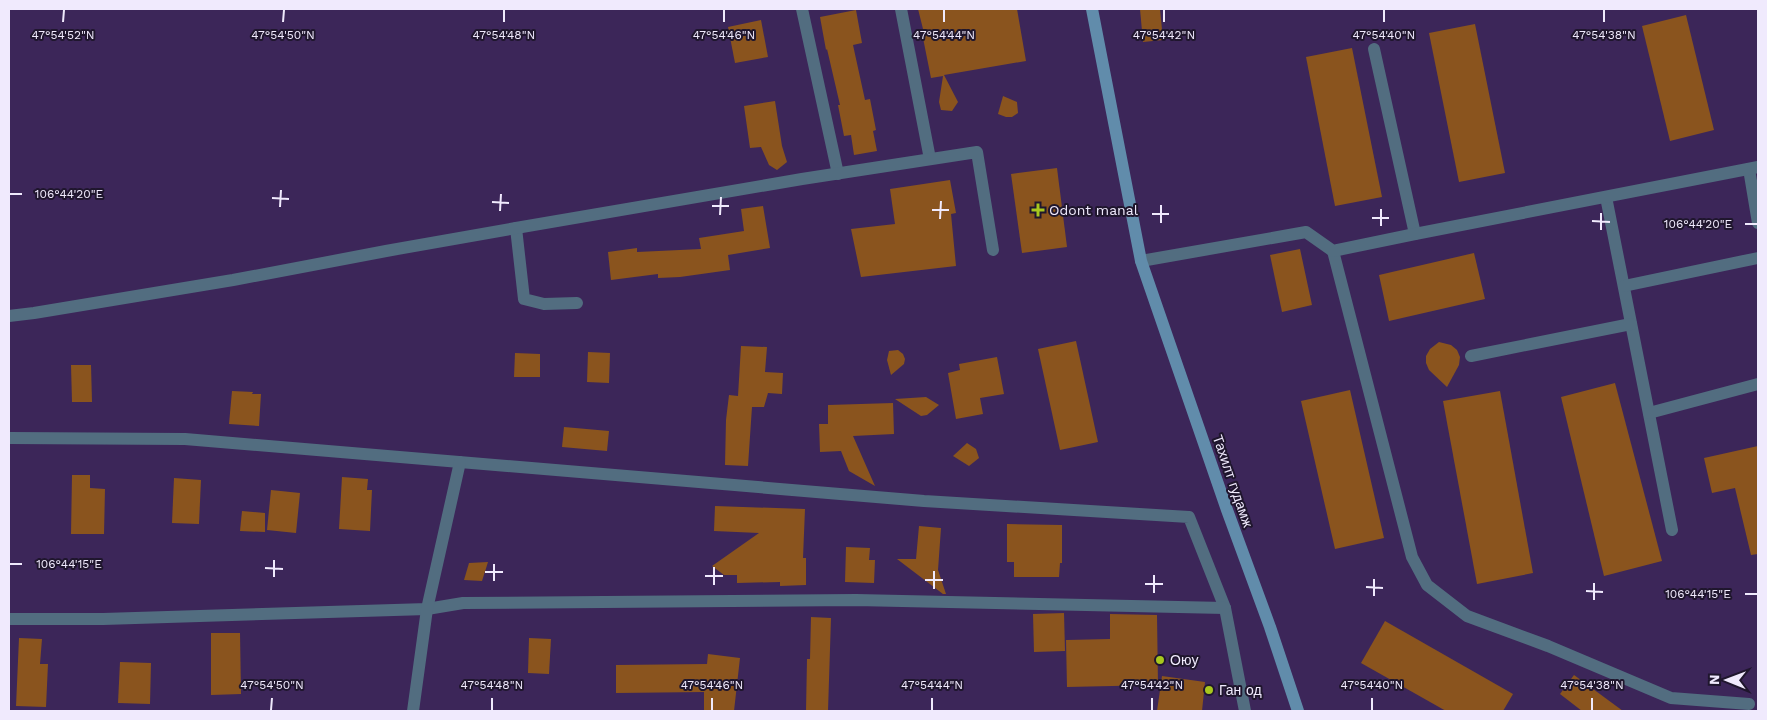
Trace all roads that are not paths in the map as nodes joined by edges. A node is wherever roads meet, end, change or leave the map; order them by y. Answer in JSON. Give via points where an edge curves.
{"nodes":[{"id":1,"x":802,"y":9,"type":"edge"},
{"id":2,"x":901,"y":9,"type":"edge"},
{"id":3,"x":1092,"y":9,"type":"edge"},
{"id":4,"x":1374,"y":49,"type":"dead end"},
{"id":5,"x":930,"y":159,"type":"junction"},
{"id":6,"x":1754,"y":168,"type":"edge"},
{"id":7,"x":838,"y":174,"type":"junction"},
{"id":8,"x":1606,"y":197,"type":"junction"},
{"id":9,"x":1758,"y":223,"type":"edge"},
{"id":10,"x":516,"y":228,"type":"junction"},
{"id":11,"x":1415,"y":234,"type":"junction"},
{"id":12,"x":994,"y":250,"type":"dead end"},
{"id":13,"x":1333,"y":251,"type":"junction"},
{"id":14,"x":1758,"y":258,"type":"edge"},
{"id":15,"x":1141,"y":261,"type":"junction"},
{"id":16,"x":1624,"y":286,"type":"junction"},
{"id":17,"x":577,"y":302,"type":"dead end"},
{"id":18,"x":9,"y":316,"type":"edge"},
{"id":19,"x":1631,"y":324,"type":"junction"},
{"id":20,"x":1471,"y":356,"type":"dead end"},
{"id":21,"x":1758,"y":384,"type":"edge"},
{"id":22,"x":1649,"y":413,"type":"junction"},
{"id":23,"x":9,"y":438,"type":"edge"},
{"id":24,"x":460,"y":462,"type":"junction"},
{"id":25,"x":1672,"y":530,"type":"dead end"},
{"id":26,"x":1225,"y":608,"type":"junction"},
{"id":27,"x":427,"y":610,"type":"junction"},
{"id":28,"x":9,"y":619,"type":"edge"},
{"id":29,"x":1749,"y":704,"type":"dead end"},
{"id":30,"x":413,"y":711,"type":"edge"},
{"id":31,"x":1245,"y":711,"type":"edge"},
{"id":32,"x":1298,"y":711,"type":"edge"}],
"edges":[{"from":1,"to":7,"type":"street"},
{"from":2,"to":5,"type":"street"},
{"from":3,"to":15,"type":"street","name":"Тахилт гудамж"},
{"from":4,"to":11,"type":"street"},
{"from":5,"to":7,"type":"street"},
{"from":5,"to":12,"type":"street","via":[[977,152]]},
{"from":6,"to":8,"type":"street"},
{"from":6,"to":9,"type":"street"},
{"from":7,"to":10,"type":"street"},
{"from":8,"to":11,"type":"street"},
{"from":8,"to":16,"type":"street"},
{"from":10,"to":17,"type":"street","via":[[524,299],[544,304]]},
{"from":10,"to":18,"type":"street","via":[[233,280]]},
{"from":11,"to":13,"type":"street"},
{"from":13,"to":15,"type":"street","via":[[1306,232]]},
{"from":13,"to":29,"type":"street","via":[[1412,557],[1427,585],[1467,616],[1671,698]]},
{"from":14,"to":16,"type":"street"},
{"from":15,"to":32,"type":"street","name":"Тахилт гудамж"},
{"from":16,"to":19,"type":"street"},
{"from":19,"to":20,"type":"street"},
{"from":19,"to":22,"type":"street"},
{"from":21,"to":22,"type":"street"},
{"from":22,"to":25,"type":"street"},
{"from":23,"to":24,"type":"street","via":[[185,439]]},
{"from":24,"to":26,"type":"street","via":[[914,500],[1189,517]]},
{"from":24,"to":27,"type":"street"},
{"from":26,"to":27,"type":"street","via":[[856,600],[464,603]]},
{"from":26,"to":31,"type":"street"},
{"from":27,"to":28,"type":"street"},
{"from":27,"to":30,"type":"street"}]}
